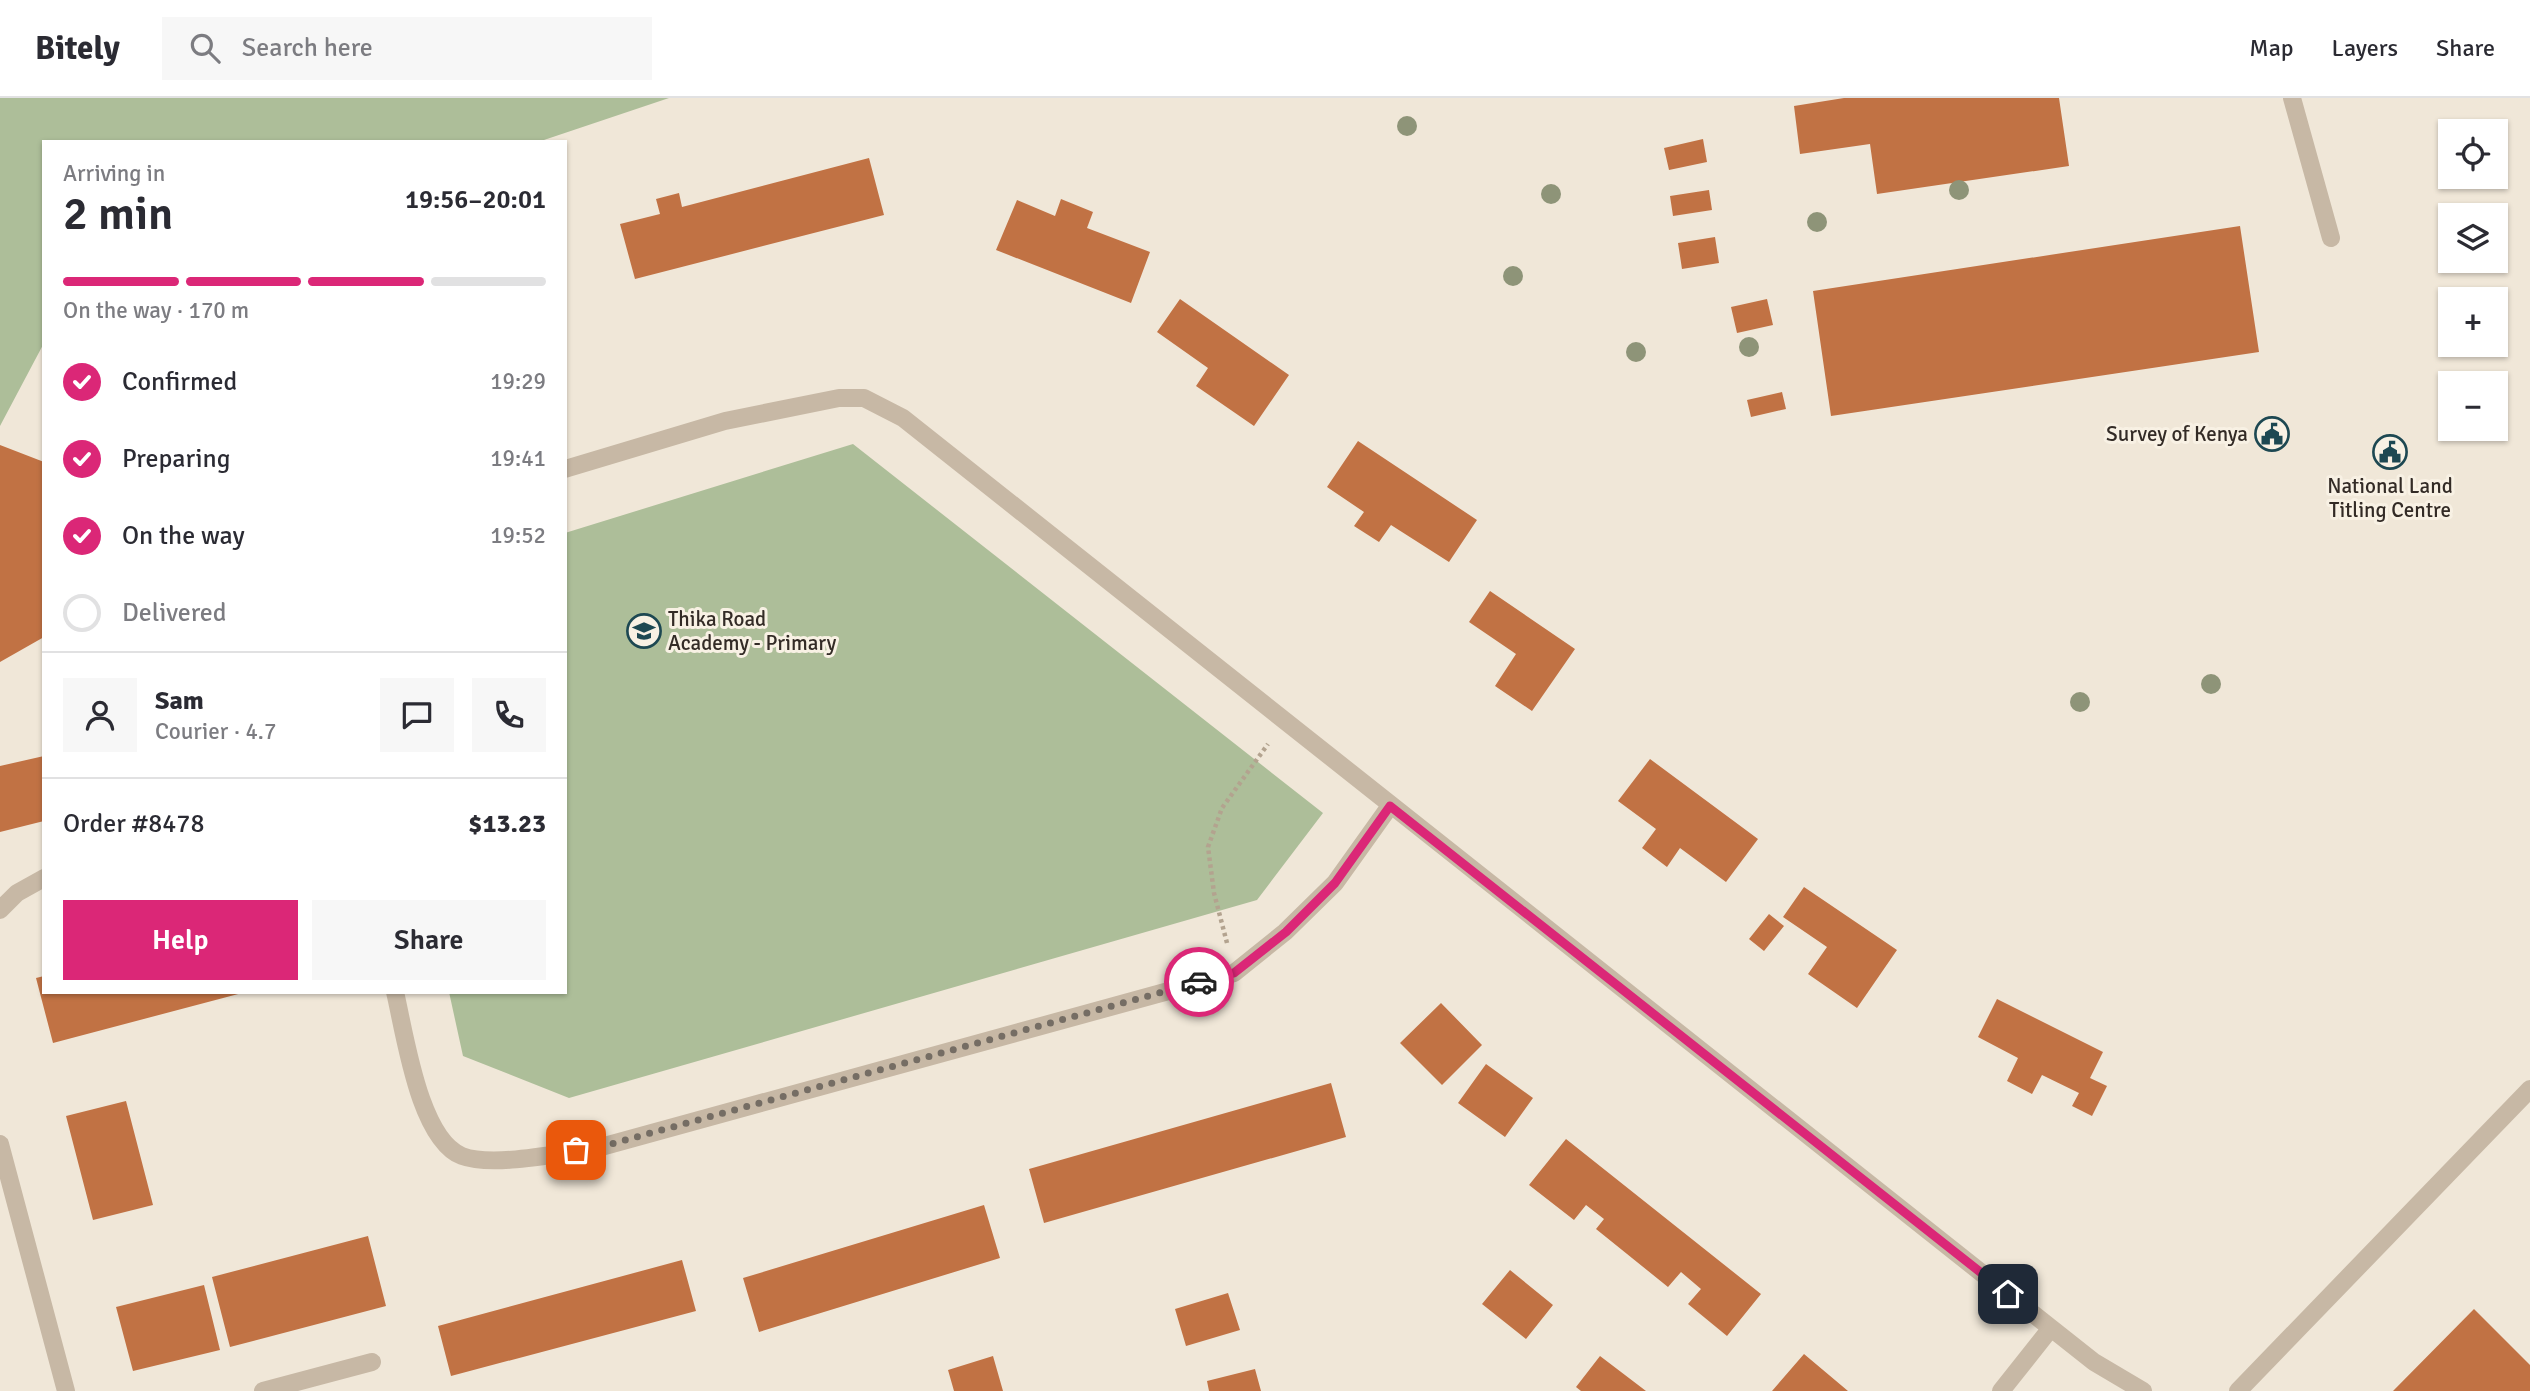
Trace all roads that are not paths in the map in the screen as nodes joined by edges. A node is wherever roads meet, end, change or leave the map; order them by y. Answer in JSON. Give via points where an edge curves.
{"nodes":[{"id":1,"x":2292,"y":98,"type":"edge"},
{"id":2,"x":2331,"y":238,"type":"dead end"},
{"id":3,"x":567,"y":468,"type":"edge"},
{"id":4,"x":1390,"y":806,"type":"junction"},
{"id":5,"x":42,"y":879,"type":"edge"},
{"id":6,"x":0,"y":910,"type":"edge"},
{"id":7,"x":396,"y":994,"type":"edge"},
{"id":8,"x":2530,"y":1089,"type":"edge"},
{"id":9,"x":0,"y":1144,"type":"edge"},
{"id":10,"x":2051,"y":1328,"type":"junction"},
{"id":11,"x":372,"y":1362,"type":"dead end"},
{"id":12,"x":66,"y":1391,"type":"edge"},
{"id":13,"x":263,"y":1391,"type":"edge"},
{"id":14,"x":2001,"y":1391,"type":"edge"},
{"id":15,"x":2143,"y":1391,"type":"edge"},
{"id":16,"x":2238,"y":1391,"type":"edge"}],
"edges":[{"from":1,"to":2,"type":"street"},
{"from":3,"to":4,"type":"street","via":[[725,421],[839,398],[864,398],[903,418]]},
{"from":4,"to":7,"type":"street","via":[[1335,883],[1286,932],[1234,973],[600,1147],[501,1160],[464,1157],[448,1149],[424,1107]]},
{"from":4,"to":10,"type":"street"},
{"from":5,"to":6,"type":"street"},
{"from":8,"to":16,"type":"street"},
{"from":9,"to":12,"type":"street"},
{"from":10,"to":14,"type":"street"},
{"from":10,"to":15,"type":"street","via":[[2094,1362]]},
{"from":11,"to":13,"type":"street"}]}
